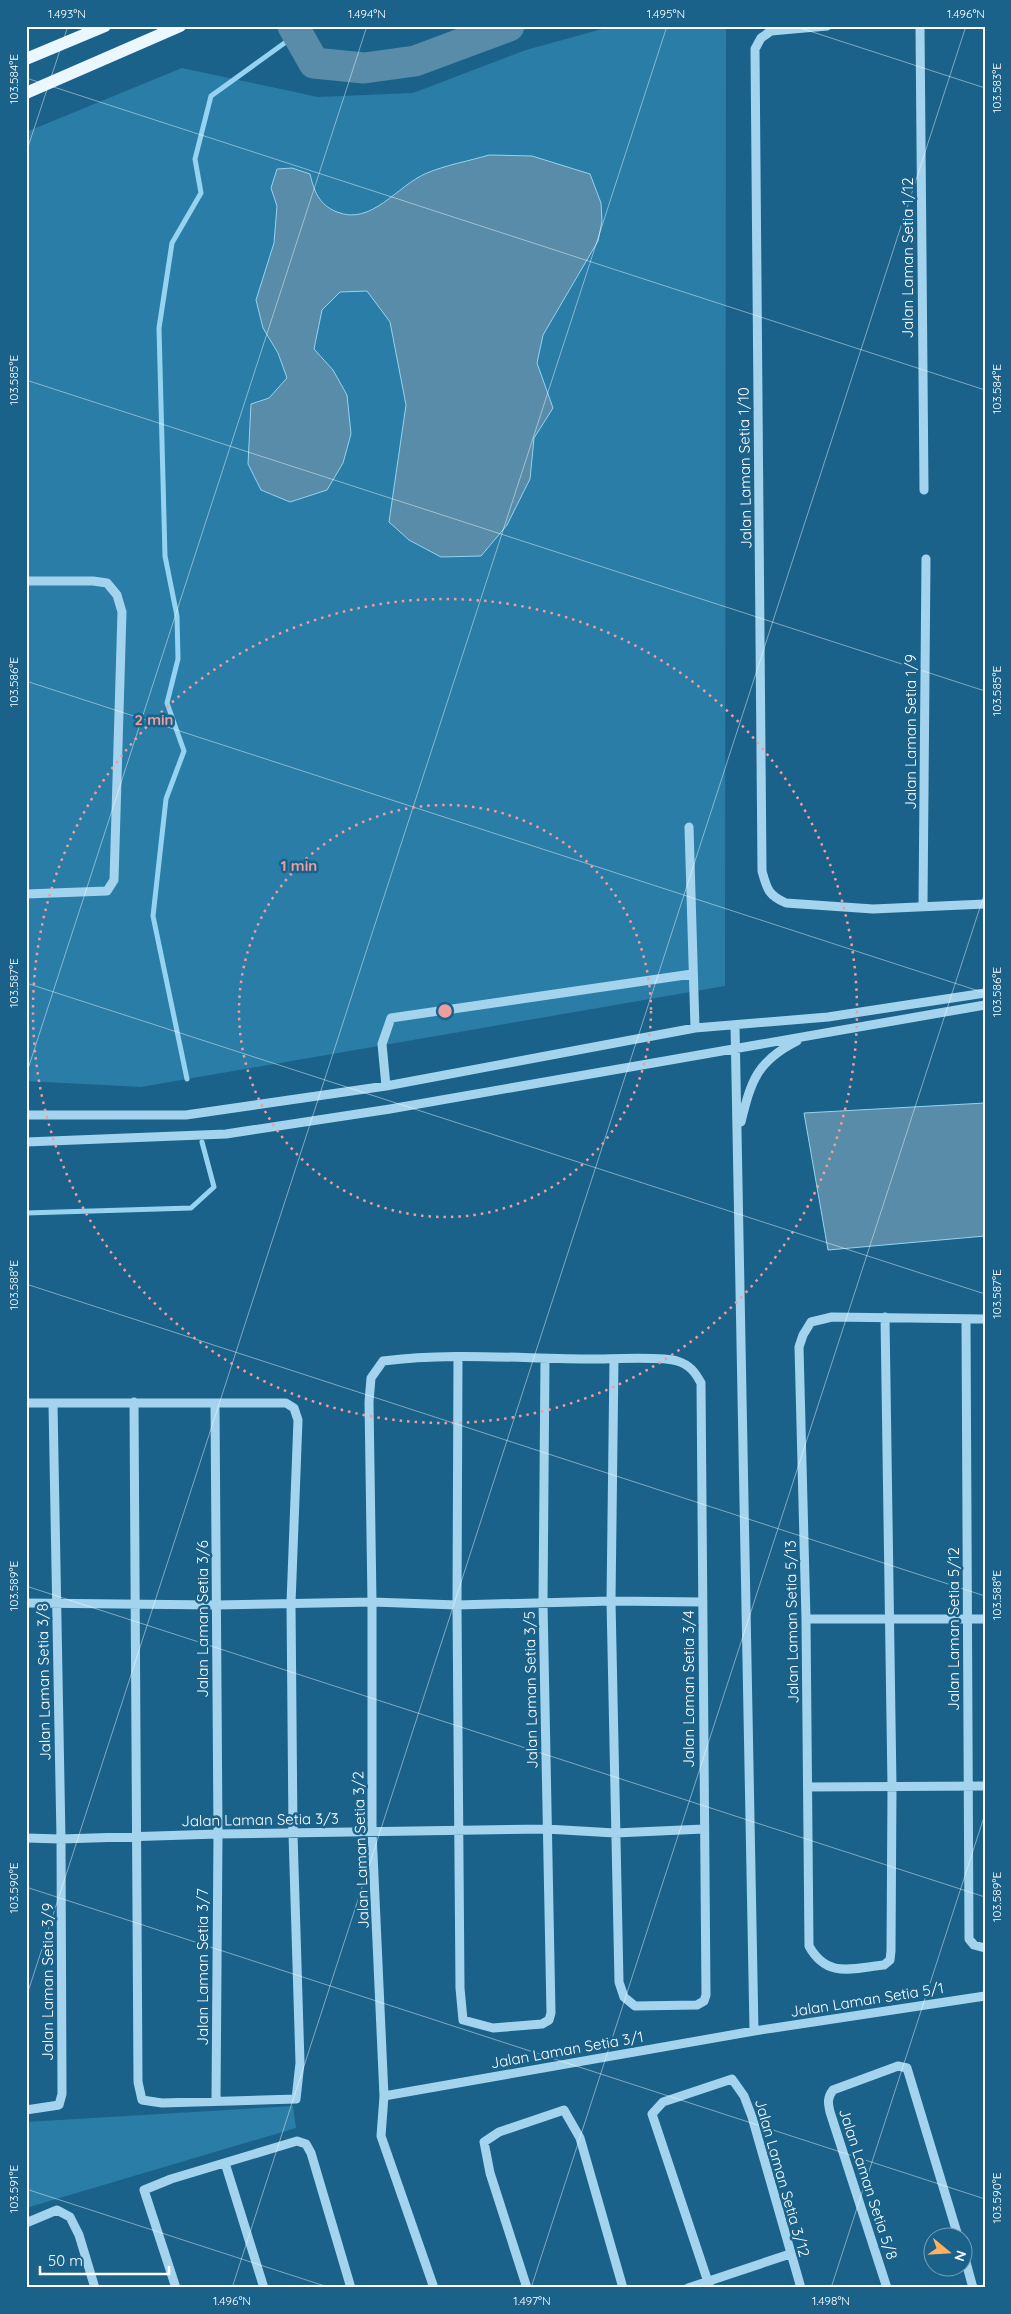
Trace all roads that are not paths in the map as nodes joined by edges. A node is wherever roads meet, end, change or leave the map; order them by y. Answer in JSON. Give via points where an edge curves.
{"nodes":[{"id":1,"x":105,"y":26,"type":"edge"},
{"id":2,"x":180,"y":26,"type":"edge"},
{"id":3,"x":827,"y":26,"type":"edge"},
{"id":4,"x":920,"y":26,"type":"edge"},
{"id":5,"x":26,"y":59,"type":"edge"},
{"id":6,"x":26,"y":93,"type":"edge"},
{"id":7,"x":924,"y":490,"type":"dead end"},
{"id":8,"x":926,"y":559,"type":"dead end"},
{"id":9,"x":26,"y":581,"type":"edge"},
{"id":10,"x":689,"y":827,"type":"dead end"},
{"id":11,"x":26,"y":894,"type":"edge"},
{"id":12,"x":985,"y":904,"type":"edge"},
{"id":13,"x":923,"y":905,"type":"junction"},
{"id":14,"x":692,"y":974,"type":"junction"},
{"id":15,"x":985,"y":993,"type":"edge"},
{"id":16,"x":985,"y":1005,"type":"edge"},
{"id":17,"x":735,"y":1025,"type":"junction"},
{"id":18,"x":695,"y":1028,"type":"junction"},
{"id":19,"x":808,"y":1035,"type":"junction"},
{"id":20,"x":735,"y":1050,"type":"junction"},
{"id":21,"x":386,"y":1086,"type":"junction"},
{"id":22,"x":26,"y":1116,"type":"edge"},
{"id":23,"x":738,"y":1134,"type":"junction"},
{"id":24,"x":26,"y":1142,"type":"edge"},
{"id":25,"x":885,"y":1317,"type":"junction"},
{"id":26,"x":966,"y":1319,"type":"junction"},
{"id":27,"x":985,"y":1319,"type":"edge"},
{"id":28,"x":458,"y":1358,"type":"junction"},
{"id":29,"x":546,"y":1359,"type":"junction"},
{"id":30,"x":614,"y":1359,"type":"junction"},
{"id":31,"x":134,"y":1402,"type":"junction"},
{"id":32,"x":26,"y":1403,"type":"edge"},
{"id":33,"x":53,"y":1404,"type":"junction"},
{"id":34,"x":215,"y":1404,"type":"junction"},
{"id":35,"x":611,"y":1601,"type":"junction"},
{"id":36,"x":372,"y":1602,"type":"junction"},
{"id":37,"x":703,"y":1602,"type":"junction"},
{"id":38,"x":26,"y":1603,"type":"edge"},
{"id":39,"x":56,"y":1603,"type":"junction"},
{"id":40,"x":291,"y":1603,"type":"junction"},
{"id":41,"x":543,"y":1603,"type":"junction"},
{"id":42,"x":134,"y":1605,"type":"junction"},
{"id":43,"x":216,"y":1605,"type":"junction"},
{"id":44,"x":457,"y":1605,"type":"junction"},
{"id":45,"x":967,"y":1618,"type":"junction"},
{"id":46,"x":806,"y":1619,"type":"junction"},
{"id":47,"x":985,"y":1619,"type":"edge"},
{"id":48,"x":890,"y":1620,"type":"junction"},
{"id":49,"x":968,"y":1786,"type":"junction"},
{"id":50,"x":985,"y":1786,"type":"edge"},
{"id":51,"x":892,"y":1787,"type":"junction"},
{"id":52,"x":808,"y":1788,"type":"junction"},
{"id":53,"x":704,"y":1829,"type":"junction"},
{"id":54,"x":546,"y":1830,"type":"junction"},
{"id":55,"x":459,"y":1831,"type":"junction"},
{"id":56,"x":372,"y":1832,"type":"junction"},
{"id":57,"x":615,"y":1833,"type":"junction"},
{"id":58,"x":218,"y":1834,"type":"junction"},
{"id":59,"x":293,"y":1834,"type":"junction"},
{"id":60,"x":136,"y":1837,"type":"junction"},
{"id":61,"x":26,"y":1838,"type":"edge"},
{"id":62,"x":61,"y":1840,"type":"junction"},
{"id":63,"x":985,"y":1948,"type":"edge"},
{"id":64,"x":985,"y":1996,"type":"edge"},
{"id":65,"x":754,"y":2031,"type":"junction"},
{"id":66,"x":384,"y":2096,"type":"junction"},
{"id":67,"x":216,"y":2100,"type":"junction"},
{"id":68,"x":26,"y":2110,"type":"edge"},
{"id":69,"x":225,"y":2163,"type":"junction"},
{"id":70,"x":26,"y":2223,"type":"edge"},
{"id":71,"x":955,"y":2226,"type":"edge"},
{"id":72,"x":790,"y":2254,"type":"junction"},
{"id":73,"x":970,"y":2276,"type":"edge"},
{"id":74,"x":709,"y":2284,"type":"edge"},
{"id":75,"x":95,"y":2288,"type":"edge"},
{"id":76,"x":176,"y":2288,"type":"edge"},
{"id":77,"x":264,"y":2288,"type":"edge"},
{"id":78,"x":351,"y":2288,"type":"edge"},
{"id":79,"x":434,"y":2288,"type":"edge"},
{"id":80,"x":527,"y":2288,"type":"edge"},
{"id":81,"x":623,"y":2288,"type":"edge"},
{"id":82,"x":688,"y":2288,"type":"edge"},
{"id":83,"x":801,"y":2288,"type":"edge"},
{"id":84,"x":887,"y":2288,"type":"edge"},
{"id":85,"x":974,"y":2288,"type":"edge"}],
"edges":[{"from":1,"to":5,"type":"main road"},
{"from":2,"to":6,"type":"main road"},
{"from":3,"to":13,"type":"street","name":"Jalan Laman Setia 1/10","via":[[770,30],[755,49],[762,871],[766,887],[773,897],[786,903],[873,909]]},
{"from":4,"to":7,"type":"street","name":"Jalan Laman Setia 1/12"},
{"from":8,"to":13,"type":"street","name":"Jalan Laman Setia 1/9"},
{"from":9,"to":11,"type":"street","via":[[107,583],[117,595],[122,612],[114,880],[107,891]]},
{"from":10,"to":14,"type":"street"},
{"from":12,"to":13,"type":"street"},
{"from":14,"to":18,"type":"street"},
{"from":14,"to":21,"type":"street","via":[[391,1018],[382,1044]]},
{"from":15,"to":17,"type":"street","via":[[828,1017]]},
{"from":16,"to":19,"type":"street"},
{"from":17,"to":18,"type":"street"},
{"from":17,"to":20,"type":"street"},
{"from":18,"to":21,"type":"street"},
{"from":19,"to":20,"type":"street"},
{"from":19,"to":23,"type":"street","via":[[775,1053],[759,1069]]},
{"from":20,"to":23,"type":"street"},
{"from":20,"to":24,"type":"street","via":[[226,1134]]},
{"from":21,"to":22,"type":"street","via":[[186,1115]]},
{"from":23,"to":65,"type":"street"},
{"from":25,"to":26,"type":"street"},
{"from":25,"to":46,"type":"street","name":"Jalan Laman Setia 5/13","via":[[832,1317],[811,1322],[799,1347]]},
{"from":25,"to":48,"type":"street"},
{"from":26,"to":27,"type":"street"},
{"from":26,"to":45,"type":"street","name":"Jalan Laman Setia 5/12"},
{"from":28,"to":29,"type":"street"},
{"from":28,"to":36,"type":"street","name":"Jalan Laman Setia 3/2","via":[[413,1357],[383,1361],[371,1378],[368,1402]]},
{"from":28,"to":44,"type":"street"},
{"from":29,"to":30,"type":"street"},
{"from":29,"to":41,"type":"street","name":"Jalan Laman Setia 3/5"},
{"from":30,"to":35,"type":"street"},
{"from":30,"to":37,"type":"street","name":"Jalan Laman Setia 3/4","via":[[675,1360],[693,1369],[701,1383]]},
{"from":31,"to":33,"type":"street"},
{"from":31,"to":34,"type":"street"},
{"from":31,"to":42,"type":"street"},
{"from":32,"to":33,"type":"street"},
{"from":33,"to":39,"type":"street","name":"Jalan Laman Setia 3/8"},
{"from":34,"to":40,"type":"street","via":[[286,1404],[294,1408],[298,1420]]},
{"from":34,"to":43,"type":"street","name":"Jalan Laman Setia 3/6"},
{"from":35,"to":37,"type":"street"},
{"from":35,"to":41,"type":"street"},
{"from":35,"to":57,"type":"street"},
{"from":36,"to":40,"type":"street"},
{"from":36,"to":44,"type":"street"},
{"from":36,"to":56,"type":"street","name":"Jalan Laman Setia 3/2"},
{"from":37,"to":53,"type":"street","name":"Jalan Laman Setia 3/4"},
{"from":38,"to":39,"type":"street"},
{"from":39,"to":42,"type":"street"},
{"from":39,"to":62,"type":"street","name":"Jalan Laman Setia 3/8"},
{"from":40,"to":43,"type":"street"},
{"from":40,"to":59,"type":"street"},
{"from":41,"to":44,"type":"street"},
{"from":41,"to":54,"type":"street","name":"Jalan Laman Setia 3/5"},
{"from":42,"to":43,"type":"street"},
{"from":42,"to":60,"type":"street"},
{"from":43,"to":58,"type":"street","name":"Jalan Laman Setia 3/6"},
{"from":44,"to":55,"type":"street"},
{"from":45,"to":47,"type":"street"},
{"from":45,"to":48,"type":"street"},
{"from":45,"to":49,"type":"street","name":"Jalan Laman Setia 5/12"},
{"from":46,"to":48,"type":"street"},
{"from":46,"to":52,"type":"street","name":"Jalan Laman Setia 5/13"},
{"from":48,"to":51,"type":"street"},
{"from":49,"to":50,"type":"street"},
{"from":49,"to":51,"type":"street"},
{"from":49,"to":63,"type":"street","name":"Jalan Laman Setia 5/12","via":[[969,1939],[974,1945]]},
{"from":51,"to":52,"type":"street"},
{"from":51,"to":52,"type":"street","name":"Jalan Laman Setia 5/13","via":[[890,1960],[884,1965],[836,1969],[814,1957],[808,1946]]},
{"from":53,"to":57,"type":"street","name":"Jalan Laman Setia 3/3"},
{"from":53,"to":57,"type":"street","name":"Jalan Laman Setia 3/4","via":[[706,1995],[704,2001],[697,2005],[635,2006],[624,1997],[619,1982]]},
{"from":54,"to":55,"type":"street","name":"Jalan Laman Setia 3/3"},
{"from":54,"to":55,"type":"street","name":"Jalan Laman Setia 3/5","via":[[549,2020],[542,2024],[494,2028],[464,2020],[460,1988]]},
{"from":54,"to":57,"type":"street","name":"Jalan Laman Setia 3/3"},
{"from":55,"to":56,"type":"street","name":"Jalan Laman Setia 3/3"},
{"from":56,"to":59,"type":"street","name":"Jalan Laman Setia 3/3"},
{"from":56,"to":66,"type":"street","name":"Jalan Laman Setia 3/2"},
{"from":58,"to":59,"type":"street","name":"Jalan Laman Setia 3/3"},
{"from":58,"to":60,"type":"street","name":"Jalan Laman Setia 3/3"},
{"from":58,"to":67,"type":"street","name":"Jalan Laman Setia 3/7"},
{"from":59,"to":67,"type":"street","via":[[300,2063],[296,2099]]},
{"from":60,"to":62,"type":"street","name":"Jalan Laman Setia 3/3"},
{"from":60,"to":67,"type":"street","via":[[138,2082],[142,2100],[162,2103]]},
{"from":61,"to":62,"type":"street","name":"Jalan Laman Setia 3/3"},
{"from":62,"to":68,"type":"street","name":"Jalan Laman Setia 3/9","via":[[62,2094],[59,2105]]},
{"from":64,"to":65,"type":"street","name":"Jalan Laman Setia 5/1"},
{"from":65,"to":66,"type":"street","name":"Jalan Laman Setia 3/1"},
{"from":66,"to":79,"type":"street","name":"Jalan Laman Setia 3/2","via":[[381,2136]]},
{"from":69,"to":76,"type":"street","via":[[172,2178],[144,2190]]},
{"from":69,"to":77,"type":"street"},
{"from":69,"to":78,"type":"street","via":[[297,2141],[306,2144]]},
{"from":70,"to":75,"type":"street","via":[[57,2210],[70,2217]]},
{"from":71,"to":84,"type":"street","name":"Jalan Laman Setia 5/8","via":[[906,2068],[898,2066],[833,2090],[828,2102],[830,2112]]},
{"from":72,"to":74,"type":"street"},
{"from":72,"to":74,"type":"street","name":"Jalan Laman Setia 3/12","via":[[752,2118],[744,2096],[732,2079],[664,2102],[652,2114]]},
{"from":72,"to":83,"type":"street","name":"Jalan Laman Setia 3/12"},
{"from":73,"to":85,"type":"street"},
{"from":74,"to":82,"type":"street"},
{"from":80,"to":81,"type":"street","via":[[490,2173],[484,2142],[499,2132],[564,2110],[580,2138]]}]}
